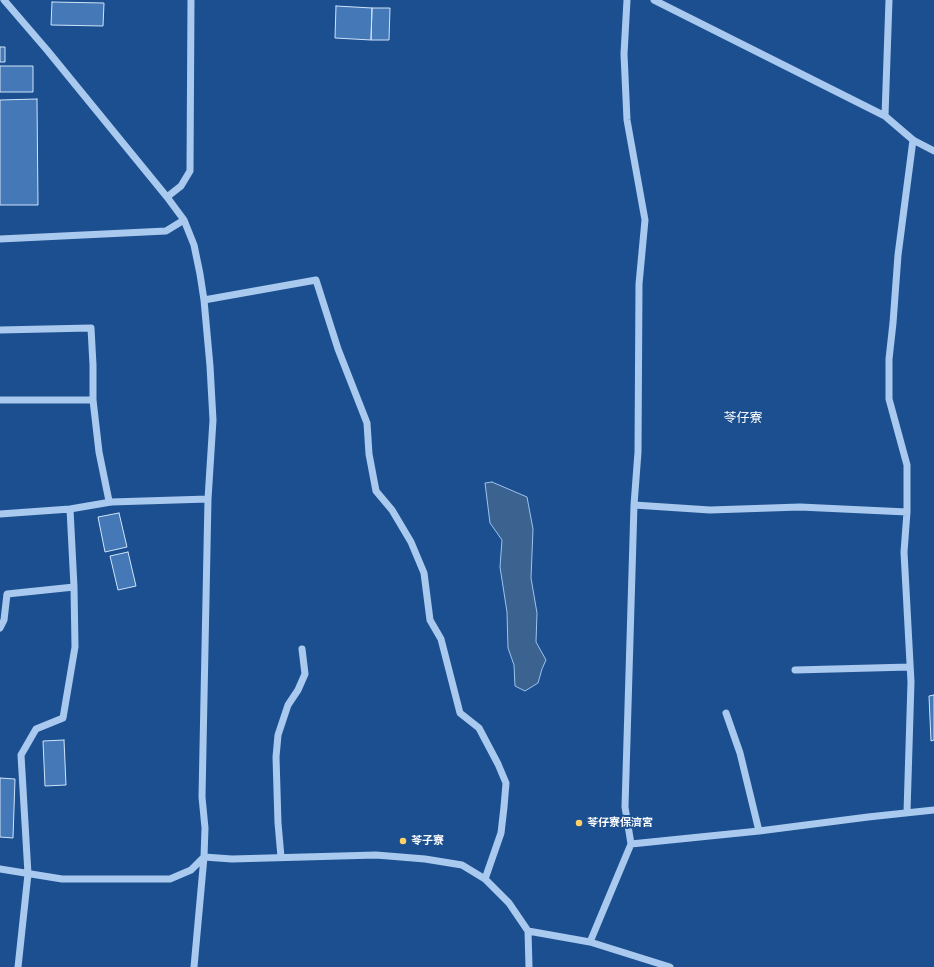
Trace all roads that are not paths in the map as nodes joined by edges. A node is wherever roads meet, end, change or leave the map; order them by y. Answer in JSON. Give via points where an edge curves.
{"nodes":[{"id":1,"x":4,"y":0,"type":"edge"},
{"id":2,"x":191,"y":0,"type":"edge"},
{"id":3,"x":627,"y":0,"type":"edge"},
{"id":4,"x":654,"y":0,"type":"edge"},
{"id":5,"x":889,"y":0,"type":"edge"},
{"id":6,"x":885,"y":116,"type":"junction"},
{"id":7,"x":913,"y":140,"type":"junction"},
{"id":8,"x":934,"y":151,"type":"edge"},
{"id":9,"x":167,"y":197,"type":"junction"},
{"id":10,"x":184,"y":220,"type":"junction"},
{"id":11,"x":0,"y":239,"type":"edge"},
{"id":12,"x":204,"y":300,"type":"junction"},
{"id":13,"x":0,"y":330,"type":"edge"},
{"id":14,"x":0,"y":400,"type":"edge"},
{"id":15,"x":93,"y":400,"type":"junction"},
{"id":16,"x":208,"y":499,"type":"junction"},
{"id":17,"x":112,"y":502,"type":"junction"},
{"id":18,"x":634,"y":505,"type":"junction"},
{"id":19,"x":70,"y":509,"type":"junction"},
{"id":20,"x":907,"y":512,"type":"junction"},
{"id":21,"x":0,"y":514,"type":"edge"},
{"id":22,"x":74,"y":588,"type":"junction"},
{"id":23,"x":0,"y":628,"type":"edge"},
{"id":24,"x":302,"y":649,"type":"dead end"},
{"id":25,"x":910,"y":666,"type":"junction"},
{"id":26,"x":795,"y":670,"type":"dead end"},
{"id":27,"x":726,"y":714,"type":"dead end"},
{"id":28,"x":934,"y":810,"type":"edge"},
{"id":29,"x":907,"y":812,"type":"junction"},
{"id":30,"x":759,"y":831,"type":"junction"},
{"id":31,"x":631,"y":844,"type":"junction"},
{"id":32,"x":204,"y":857,"type":"junction"},
{"id":33,"x":281,"y":857,"type":"junction"},
{"id":34,"x":0,"y":869,"type":"edge"},
{"id":35,"x":28,"y":874,"type":"junction"},
{"id":36,"x":486,"y":879,"type":"junction"},
{"id":37,"x":528,"y":931,"type":"junction"},
{"id":38,"x":590,"y":942,"type":"junction"},
{"id":39,"x":18,"y":967,"type":"edge"},
{"id":40,"x":194,"y":967,"type":"edge"},
{"id":41,"x":529,"y":967,"type":"edge"},
{"id":42,"x":670,"y":967,"type":"edge"}],
"edges":[{"from":1,"to":9,"type":"street"},
{"from":2,"to":9,"type":"street","via":[[190,171],[181,186]]},
{"from":3,"to":18,"type":"street","via":[[624,54],[627,120],[645,220],[639,284],[638,452]]},
{"from":4,"to":6,"type":"street"},
{"from":5,"to":6,"type":"street"},
{"from":6,"to":7,"type":"street"},
{"from":7,"to":8,"type":"street"},
{"from":7,"to":20,"type":"street","via":[[898,255],[889,359],[889,399],[907,465]]},
{"from":9,"to":10,"type":"street"},
{"from":10,"to":11,"type":"street","via":[[166,231]]},
{"from":10,"to":12,"type":"street","via":[[194,245]]},
{"from":12,"to":16,"type":"street","via":[[213,420]]},
{"from":12,"to":36,"type":"street","via":[[316,280],[338,349],[367,423],[376,491],[392,510],[411,542],[424,573],[430,620],[440,639],[460,713],[479,728],[506,783],[501,833]]},
{"from":13,"to":15,"type":"street","via":[[91,328]]},
{"from":14,"to":15,"type":"street"},
{"from":15,"to":17,"type":"street","via":[[99,452],[109,501]]},
{"from":16,"to":17,"type":"street"},
{"from":16,"to":32,"type":"street","via":[[202,797]]},
{"from":17,"to":19,"type":"street"},
{"from":18,"to":20,"type":"street","via":[[710,510],[800,507]]},
{"from":18,"to":31,"type":"street","via":[[625,807]]},
{"from":19,"to":21,"type":"street"},
{"from":19,"to":22,"type":"street"},
{"from":20,"to":25,"type":"street","via":[[904,552]]},
{"from":22,"to":23,"type":"street","via":[[7,594],[4,620]]},
{"from":22,"to":35,"type":"street","via":[[75,647],[63,718],[36,728],[21,755]]},
{"from":24,"to":33,"type":"street","via":[[305,674],[288,705],[278,735],[276,757]]},
{"from":25,"to":26,"type":"street"},
{"from":25,"to":29,"type":"street"},
{"from":27,"to":30,"type":"street","via":[[740,753]]},
{"from":28,"to":29,"type":"street"},
{"from":29,"to":30,"type":"street"},
{"from":30,"to":31,"type":"street"},
{"from":31,"to":38,"type":"street"},
{"from":32,"to":33,"type":"street"},
{"from":32,"to":35,"type":"street","via":[[192,870],[170,879],[62,879]]},
{"from":32,"to":40,"type":"street"},
{"from":33,"to":36,"type":"street","via":[[376,855],[425,859],[462,865]]},
{"from":34,"to":35,"type":"street"},
{"from":35,"to":39,"type":"street"},
{"from":36,"to":37,"type":"street","via":[[510,902]]},
{"from":37,"to":38,"type":"street"},
{"from":37,"to":41,"type":"street"},
{"from":38,"to":42,"type":"street"}]}
